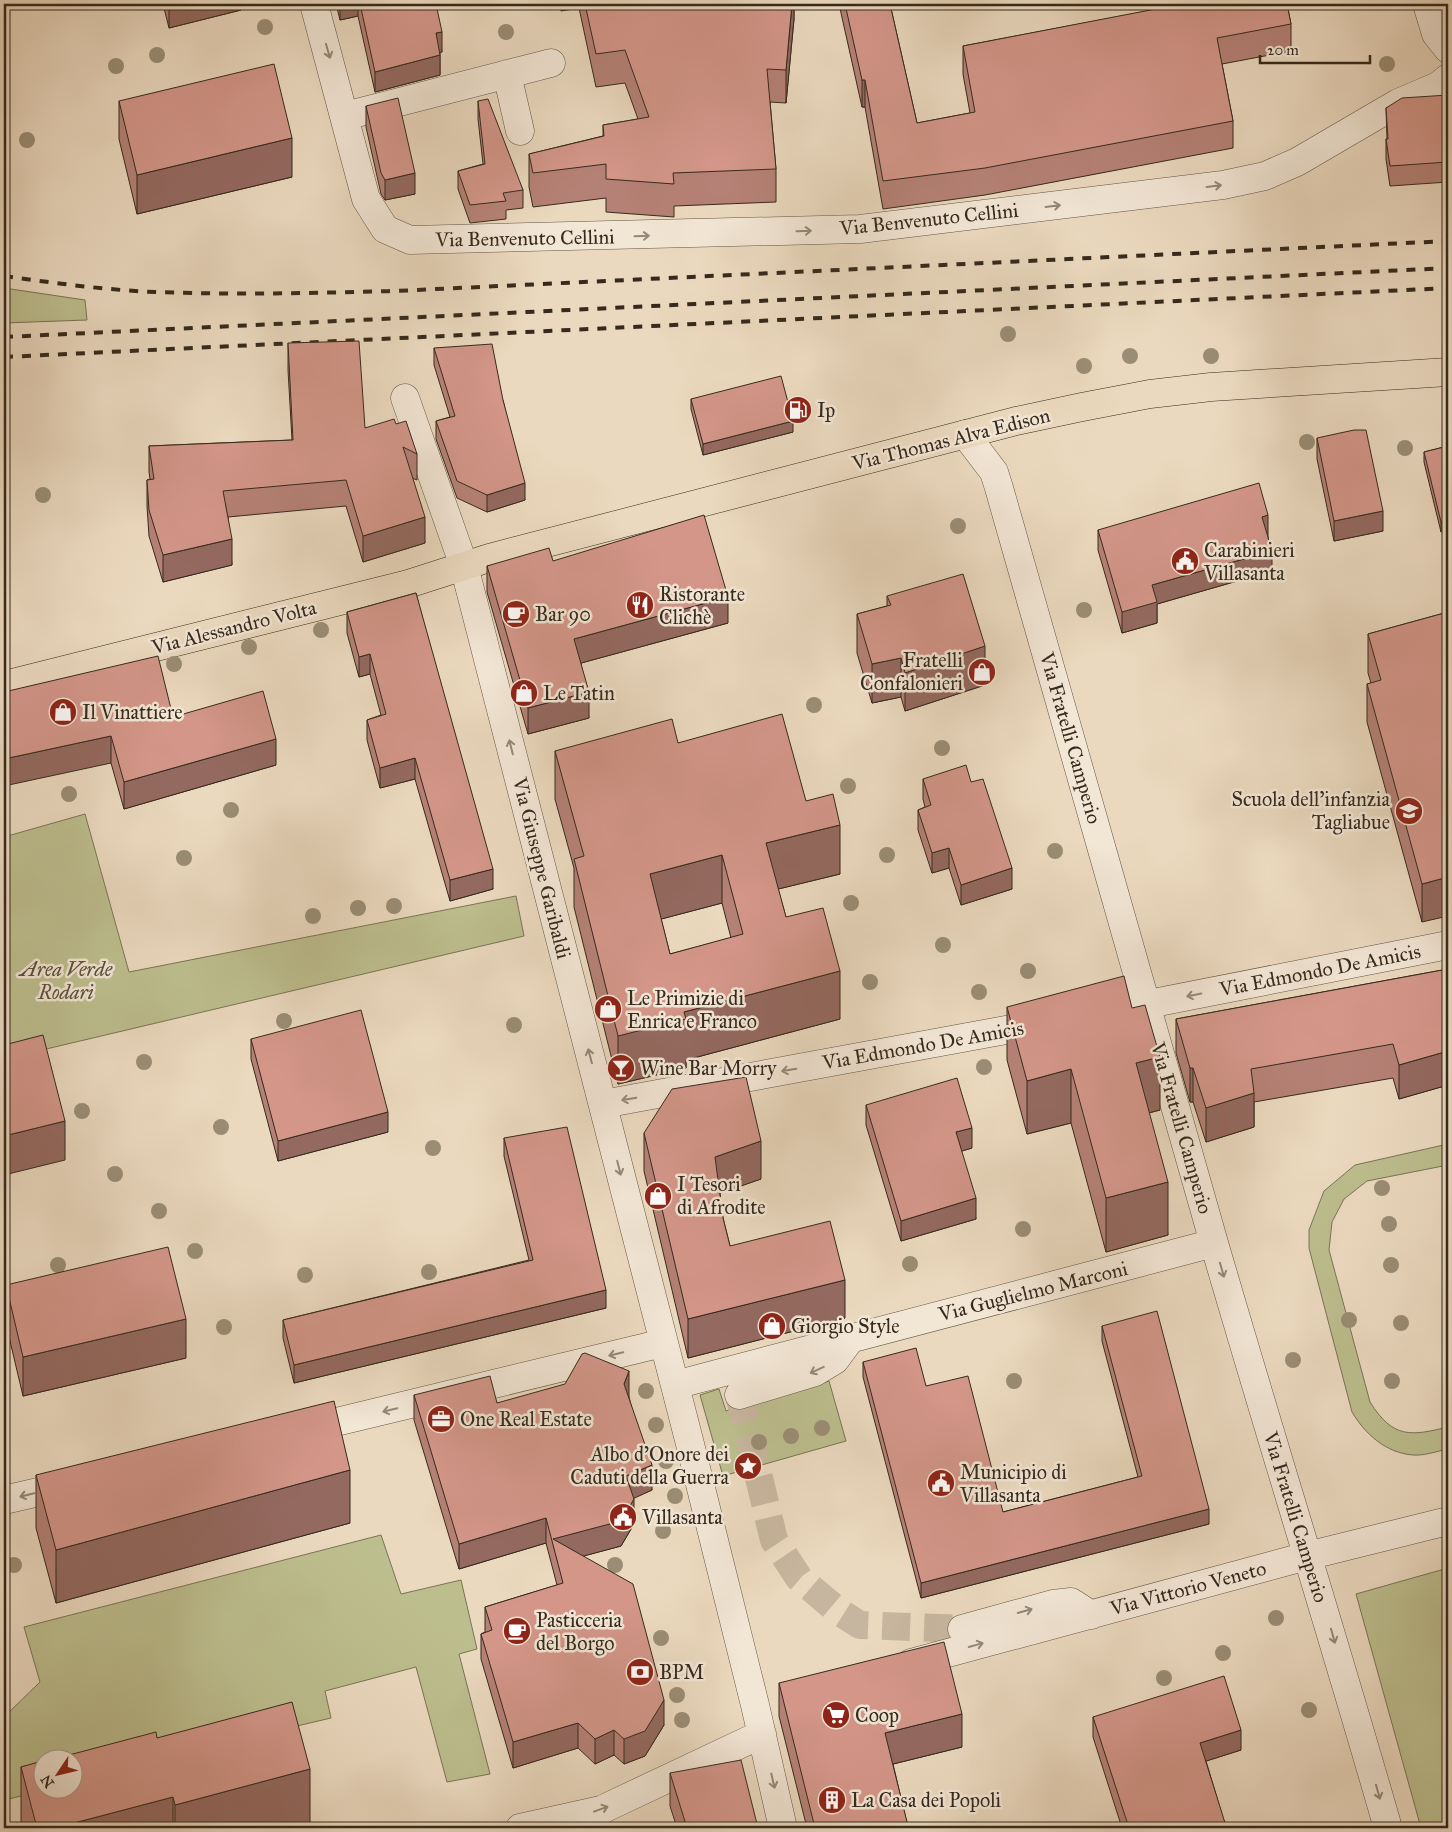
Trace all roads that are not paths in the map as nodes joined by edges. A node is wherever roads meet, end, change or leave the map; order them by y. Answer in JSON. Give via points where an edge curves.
{"nodes":[{"id":1,"x":314,"y":4,"type":"edge"},
{"id":2,"x":1427,"y":4,"type":"edge"},
{"id":3,"x":1448,"y":49,"type":"edge"},
{"id":4,"x":551,"y":63,"type":"dead end"},
{"id":5,"x":506,"y":74,"type":"junction"},
{"id":6,"x":1448,"y":78,"type":"edge"},
{"id":7,"x":345,"y":116,"type":"junction"},
{"id":8,"x":520,"y":131,"type":"dead end"},
{"id":9,"x":1448,"y":372,"type":"edge"},
{"id":10,"x":405,"y":398,"type":"dead end"},
{"id":11,"x":965,"y":434,"type":"junction"},
{"id":12,"x":464,"y":566,"type":"junction"},
{"id":13,"x":4,"y":685,"type":"edge"},
{"id":14,"x":1448,"y":945,"type":"edge"},
{"id":15,"x":1147,"y":1004,"type":"junction"},
{"id":16,"x":1108,"y":1012,"type":"edge"},
{"id":17,"x":1069,"y":1019,"type":"edge"},
{"id":18,"x":603,"y":1104,"type":"junction"},
{"id":19,"x":1214,"y":1243,"type":"junction"},
{"id":20,"x":852,"y":1337,"type":"junction"},
{"id":21,"x":663,"y":1343,"type":"junction"},
{"id":22,"x":675,"y":1385,"type":"junction"},
{"id":23,"x":738,"y":1395,"type":"dead end"},
{"id":24,"x":274,"y":1437,"type":"edge"},
{"id":25,"x":100,"y":1478,"type":"edge"},
{"id":26,"x":4,"y":1500,"type":"edge"},
{"id":27,"x":1448,"y":1521,"type":"edge"},
{"id":28,"x":1307,"y":1556,"type":"junction"},
{"id":29,"x":1090,"y":1614,"type":"junction"},
{"id":30,"x":962,"y":1629,"type":"tunnel mouth"},
{"id":31,"x":890,"y":1668,"type":"edge"},
{"id":32,"x":762,"y":1734,"type":"junction"},
{"id":33,"x":520,"y":1828,"type":"edge"},
{"id":34,"x":783,"y":1828,"type":"edge"},
{"id":35,"x":1388,"y":1828,"type":"edge"}],
"edges":[{"from":1,"to":7,"type":"street","one_way":true},
{"from":2,"to":3,"type":"street","via":[[1436,34]]},
{"from":4,"to":5,"type":"street"},
{"from":5,"to":7,"type":"street"},
{"from":5,"to":8,"type":"street"},
{"from":7,"to":6,"type":"street","name":"Via Benvenuto Cellini","one_way":true,"via":[[366,199],[386,229],[410,240],[860,229],[1223,185],[1265,176],[1297,162]]},
{"from":9,"to":11,"type":"main road","name":"Via Thomas Alva Edison","via":[[1289,381],[1150,394]]},
{"from":10,"to":12,"type":"street","name":"Via Giuseppe Garibaldi"},
{"from":11,"to":12,"type":"main road","name":"Via Thomas Alva Edison"},
{"from":11,"to":15,"type":"street","name":"Via Fratelli Camperio","via":[[994,472]]},
{"from":12,"to":13,"type":"main road","name":"Via Alessandro Volta","via":[[408,584]]},
{"from":18,"to":12,"type":"street","name":"Via Giuseppe Garibaldi","one_way":true},
{"from":14,"to":15,"type":"street","name":"Via Edmondo De Amicis","one_way":true},
{"from":15,"to":16,"type":"street","name":"Via Edmondo De Amicis"},
{"from":15,"to":19,"type":"street","name":"Via Fratelli Camperio"},
{"from":17,"to":18,"type":"street","name":"Via Edmondo De Amicis","one_way":true},
{"from":18,"to":21,"type":"street","name":"Via Giuseppe Garibaldi","one_way":true},
{"from":19,"to":20,"type":"street","name":"Via Guglielmo Marconi"},
{"from":19,"to":28,"type":"street","name":"Via Fratelli Camperio","one_way":true},
{"from":20,"to":22,"type":"street","name":"Via Guglielmo Marconi"},
{"from":20,"to":23,"type":"street","one_way":true,"via":[[835,1360],[815,1372]]},
{"from":21,"to":22,"type":"street","name":"Via Giuseppe Garibaldi"},
{"from":21,"to":24,"type":"street","one_way":true},
{"from":22,"to":32,"type":"street","name":"Via Giuseppe Garibaldi","via":[[765,1702]]},
{"from":25,"to":26,"type":"street","one_way":true},
{"from":27,"to":28,"type":"street","name":"Via Vittorio Veneto"},
{"from":28,"to":29,"type":"street","name":"Via Vittorio Veneto"},
{"from":28,"to":35,"type":"street","name":"Via Fratelli Camperio","one_way":true},
{"from":30,"to":29,"type":"street","one_way":true,"via":[[1053,1604],[1071,1602]]},
{"from":31,"to":29,"type":"street","name":"Via Vittorio Veneto","one_way":true},
{"from":33,"to":32,"type":"street","one_way":true,"via":[[601,1810]]},
{"from":32,"to":34,"type":"street","one_way":true}]}
